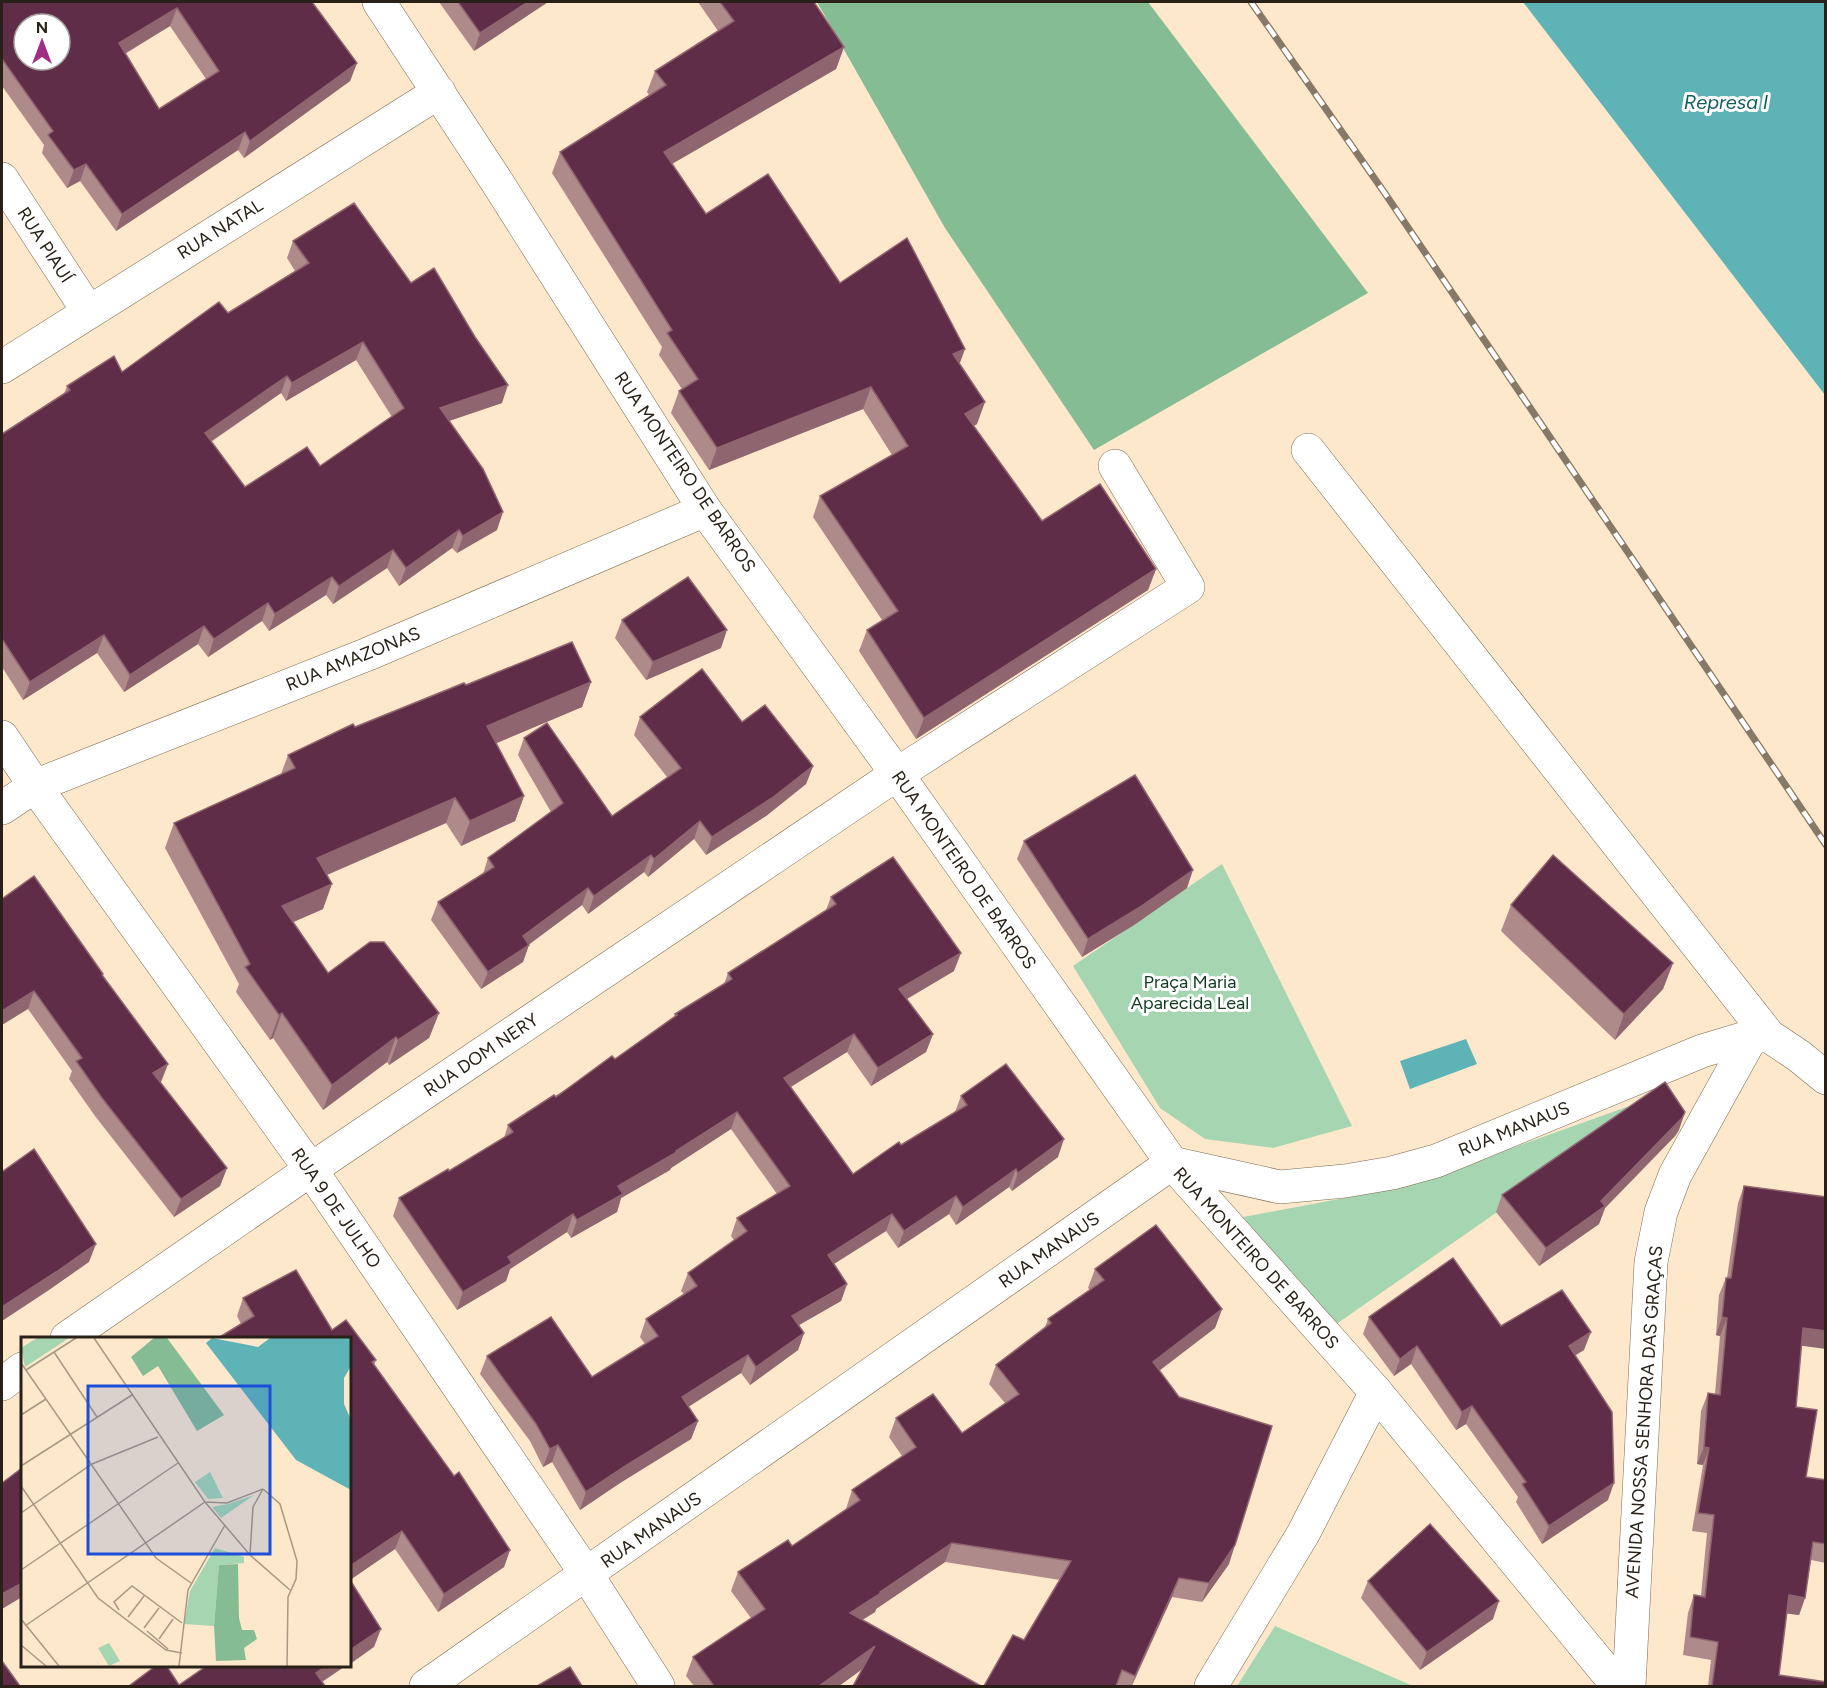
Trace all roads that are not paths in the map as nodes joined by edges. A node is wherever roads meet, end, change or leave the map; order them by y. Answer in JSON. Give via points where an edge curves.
{"nodes":[{"id":1,"x":379,"y":2,"type":"edge"},
{"id":2,"x":439,"y":92,"type":"junction"},
{"id":3,"x":2,"y":179,"type":"edge"},
{"id":4,"x":88,"y":311,"type":"junction"},
{"id":5,"x":2,"y":367,"type":"edge"},
{"id":6,"x":1308,"y":450,"type":"dead end"},
{"id":7,"x":1115,"y":466,"type":"dead end"},
{"id":8,"x":705,"y":510,"type":"junction"},
{"id":9,"x":2,"y":737,"type":"edge"},
{"id":10,"x":897,"y":774,"type":"junction"},
{"id":11,"x":35,"y":786,"type":"junction"},
{"id":12,"x":2,"y":808,"type":"edge"},
{"id":13,"x":1761,"y":1036,"type":"junction"},
{"id":14,"x":1826,"y":1078,"type":"edge"},
{"id":15,"x":1172,"y":1163,"type":"junction"},
{"id":16,"x":311,"y":1170,"type":"junction"},
{"id":17,"x":68,"y":1337,"type":"edge"},
{"id":18,"x":21,"y":1370,"type":"edge"},
{"id":19,"x":2,"y":1384,"type":"edge"},
{"id":20,"x":1376,"y":1392,"type":"junction"},
{"id":21,"x":587,"y":1575,"type":"junction"},
{"id":22,"x":426,"y":1686,"type":"edge"},
{"id":23,"x":658,"y":1686,"type":"edge"},
{"id":24,"x":1210,"y":1686,"type":"edge"},
{"id":25,"x":1618,"y":1686,"type":"edge"},
{"id":26,"x":1629,"y":1686,"type":"edge"}],
"edges":[{"from":1,"to":2,"type":"street","name":"RUA MONTEIRO DE BARROS"},
{"from":2,"to":4,"type":"street","name":"RUA NATAL"},
{"from":2,"to":8,"type":"street","name":"RUA MONTEIRO DE BARROS"},
{"from":3,"to":4,"type":"street","name":"RUA PIAUÍ"},
{"from":4,"to":5,"type":"street","name":"RUA NATAL"},
{"from":6,"to":13,"type":"street"},
{"from":7,"to":10,"type":"street","name":"RUA DOM NERY","via":[[1188,587]]},
{"from":8,"to":10,"type":"street","name":"RUA MONTEIRO DE BARROS"},
{"from":8,"to":11,"type":"street","name":"RUA AMAZONAS","via":[[368,654]]},
{"from":9,"to":11,"type":"street","name":"RUA 9 DE JULHO"},
{"from":10,"to":15,"type":"street","name":"RUA MONTEIRO DE BARROS"},
{"from":10,"to":16,"type":"street","name":"RUA DOM NERY"},
{"from":11,"to":12,"type":"street","name":"RUA AMAZONAS"},
{"from":11,"to":16,"type":"street","name":"RUA 9 DE JULHO"},
{"from":13,"to":14,"type":"street","via":[[1799,1056]]},
{"from":13,"to":15,"type":"street","name":"RUA MANAUS","via":[[1702,1051],[1436,1161],[1392,1173],[1280,1186]]},
{"from":13,"to":26,"type":"street","name":"AVENIDA NOSSA SENHORA DAS GRAÇAS","via":[[1675,1176],[1661,1212],[1651,1262]]},
{"from":15,"to":20,"type":"street","name":"RUA MONTEIRO DE BARROS"},
{"from":15,"to":21,"type":"street","name":"RUA MANAUS"},
{"from":16,"to":17,"type":"street","name":"RUA DOM NERY"},
{"from":16,"to":21,"type":"street","name":"RUA 9 DE JULHO"},
{"from":18,"to":19,"type":"street"},
{"from":20,"to":24,"type":"street","via":[[1303,1534]]},
{"from":20,"to":25,"type":"street","name":"RUA MONTEIRO DE BARROS"},
{"from":21,"to":22,"type":"street","name":"RUA MANAUS"},
{"from":21,"to":23,"type":"street","name":"RUA 9 DE JULHO"}]}
